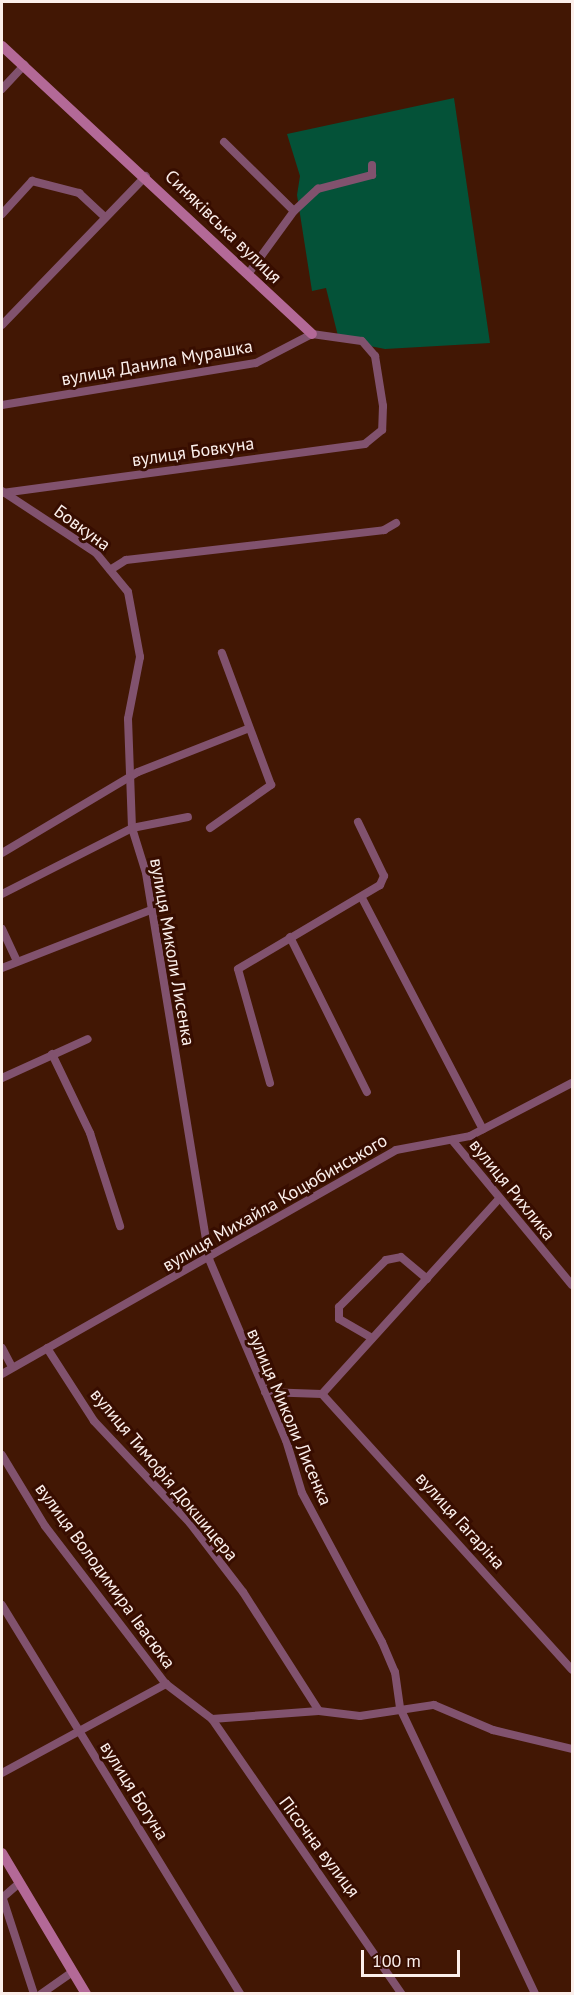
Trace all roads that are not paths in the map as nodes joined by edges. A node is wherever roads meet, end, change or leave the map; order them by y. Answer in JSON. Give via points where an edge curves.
{"nodes":[{"id":1,"x":2,"y":46,"type":"edge"},
{"id":2,"x":24,"y":65,"type":"junction"},
{"id":3,"x":2,"y":89,"type":"edge"},
{"id":4,"x":224,"y":142,"type":"dead end"},
{"id":5,"x":372,"y":165,"type":"dead end"},
{"id":6,"x":146,"y":176,"type":"junction"},
{"id":7,"x":294,"y":211,"type":"junction"},
{"id":8,"x":2,"y":214,"type":"edge"},
{"id":9,"x":104,"y":216,"type":"junction"},
{"id":10,"x":248,"y":274,"type":"junction"},
{"id":11,"x":2,"y":325,"type":"edge"},
{"id":12,"x":312,"y":334,"type":"junction"},
{"id":13,"x":2,"y":405,"type":"edge"},
{"id":14,"x":3,"y":492,"type":"edge"},
{"id":15,"x":396,"y":523,"type":"dead end"},
{"id":16,"x":110,"y":570,"type":"junction"},
{"id":17,"x":222,"y":653,"type":"dead end"},
{"id":18,"x":247,"y":729,"type":"junction"},
{"id":19,"x":130,"y":778,"type":"junction"},
{"id":20,"x":188,"y":817,"type":"dead end"},
{"id":21,"x":358,"y":822,"type":"dead end"},
{"id":22,"x":132,"y":828,"type":"junction"},
{"id":23,"x":210,"y":828,"type":"dead end"},
{"id":24,"x":2,"y":853,"type":"edge"},
{"id":25,"x":2,"y":894,"type":"edge"},
{"id":26,"x":362,"y":898,"type":"junction"},
{"id":27,"x":151,"y":910,"type":"junction"},
{"id":28,"x":2,"y":929,"type":"edge"},
{"id":29,"x":290,"y":937,"type":"junction"},
{"id":30,"x":17,"y":961,"type":"junction"},
{"id":31,"x":2,"y":968,"type":"edge"},
{"id":32,"x":88,"y":1039,"type":"dead end"},
{"id":33,"x":52,"y":1054,"type":"junction"},
{"id":34,"x":2,"y":1078,"type":"edge"},
{"id":35,"x":270,"y":1083,"type":"dead end"},
{"id":36,"x":573,"y":1083,"type":"edge"},
{"id":37,"x":367,"y":1092,"type":"dead end"},
{"id":38,"x":483,"y":1130,"type":"junction"},
{"id":39,"x":452,"y":1140,"type":"junction"},
{"id":40,"x":497,"y":1201,"type":"junction"},
{"id":41,"x":120,"y":1226,"type":"dead end"},
{"id":42,"x":208,"y":1259,"type":"junction"},
{"id":43,"x":427,"y":1279,"type":"junction"},
{"id":44,"x":573,"y":1285,"type":"edge"},
{"id":45,"x":372,"y":1338,"type":"junction"},
{"id":46,"x":2,"y":1348,"type":"edge"},
{"id":47,"x":47,"y":1348,"type":"junction"},
{"id":48,"x":11,"y":1365,"type":"junction"},
{"id":49,"x":2,"y":1374,"type":"edge"},
{"id":50,"x":265,"y":1392,"type":"junction"},
{"id":51,"x":322,"y":1394,"type":"junction"},
{"id":52,"x":2,"y":1455,"type":"edge"},
{"id":53,"x":2,"y":1605,"type":"edge"},
{"id":54,"x":573,"y":1670,"type":"edge"},
{"id":55,"x":165,"y":1684,"type":"junction"},
{"id":56,"x":400,"y":1708,"type":"junction"},
{"id":57,"x":318,"y":1711,"type":"junction"},
{"id":58,"x":212,"y":1719,"type":"junction"},
{"id":59,"x":78,"y":1730,"type":"junction"},
{"id":60,"x":573,"y":1749,"type":"edge"},
{"id":61,"x":2,"y":1773,"type":"edge"},
{"id":62,"x":2,"y":1853,"type":"edge"},
{"id":63,"x":19,"y":1883,"type":"junction"},
{"id":64,"x":2,"y":1897,"type":"edge"},
{"id":65,"x":73,"y":1972,"type":"junction"},
{"id":66,"x":34,"y":1994,"type":"edge"},
{"id":67,"x":41,"y":1994,"type":"edge"},
{"id":68,"x":86,"y":1994,"type":"edge"},
{"id":69,"x":240,"y":1994,"type":"edge"},
{"id":70,"x":402,"y":1994,"type":"edge"},
{"id":71,"x":535,"y":1994,"type":"edge"}],
"edges":[{"from":1,"to":2,"type":"street","name":"Синяківська вулиця"},
{"from":2,"to":3,"type":"street"},
{"from":2,"to":6,"type":"street","name":"Синяківська вулиця"},
{"from":4,"to":7,"type":"street"},
{"from":5,"to":7,"type":"street","via":[[372,175],[318,189]]},
{"from":6,"to":9,"type":"street"},
{"from":6,"to":10,"type":"street","name":"Синяківська вулиця"},
{"from":7,"to":10,"type":"street"},
{"from":8,"to":9,"type":"street","via":[[32,181],[79,194]]},
{"from":9,"to":11,"type":"street"},
{"from":10,"to":12,"type":"street","name":"Синяківська вулиця"},
{"from":12,"to":13,"type":"street","name":"вулиця Данила Мурашка","via":[[256,363]]},
{"from":12,"to":14,"type":"street","name":"вулиця Бовкуна","via":[[362,341],[375,356],[382,430],[365,444]]},
{"from":14,"to":16,"type":"street","name":"Бовкуна","via":[[96,553]]},
{"from":15,"to":16,"type":"street","via":[[384,530],[126,561]]},
{"from":16,"to":19,"type":"street","name":"Бовкуна","via":[[128,592],[140,657],[128,719]]},
{"from":17,"to":18,"type":"street"},
{"from":18,"to":19,"type":"street"},
{"from":18,"to":23,"type":"street","via":[[271,785]]},
{"from":19,"to":22,"type":"street","name":"вулиця Миколи Лисенка"},
{"from":19,"to":24,"type":"street"},
{"from":20,"to":22,"type":"street"},
{"from":21,"to":26,"type":"street","via":[[384,876],[380,885]]},
{"from":22,"to":25,"type":"street"},
{"from":22,"to":27,"type":"street","name":"вулиця Миколи Лисенка"},
{"from":26,"to":29,"type":"street"},
{"from":26,"to":38,"type":"street"},
{"from":27,"to":30,"type":"street"},
{"from":27,"to":42,"type":"street","name":"вулиця Миколи Лисенка"},
{"from":28,"to":30,"type":"street"},
{"from":29,"to":35,"type":"street","via":[[238,969]]},
{"from":29,"to":37,"type":"street"},
{"from":30,"to":31,"type":"street"},
{"from":32,"to":33,"type":"street"},
{"from":33,"to":34,"type":"street"},
{"from":33,"to":41,"type":"street","via":[[90,1133]]},
{"from":36,"to":38,"type":"street","name":"вулиця Михайла Коцюбинського"},
{"from":38,"to":39,"type":"street","name":"вулиця Михайла Коцюбинського"},
{"from":39,"to":40,"type":"street","name":"вулиця Рихлика"},
{"from":39,"to":42,"type":"street","name":"вулиця Михайла Коцюбинського","via":[[396,1150]]},
{"from":40,"to":43,"type":"street"},
{"from":40,"to":44,"type":"street","name":"вулиця Рихлика"},
{"from":42,"to":47,"type":"street","name":"вулиця Михайла Коцюбинського"},
{"from":42,"to":50,"type":"street","name":"вулиця Миколи Лисенка"},
{"from":43,"to":45,"type":"street"},
{"from":43,"to":45,"type":"street","via":[[401,1257],[386,1260],[339,1307],[339,1319]]},
{"from":45,"to":51,"type":"street"},
{"from":46,"to":48,"type":"street"},
{"from":47,"to":48,"type":"street","name":"вулиця Михайла Коцюбинського"},
{"from":47,"to":57,"type":"street","name":"вулиця Тимофія Докшицера","via":[[94,1421],[189,1523],[243,1592]]},
{"from":48,"to":49,"type":"street","name":"вулиця Михайла Коцюбинського"},
{"from":50,"to":51,"type":"street"},
{"from":50,"to":56,"type":"street","name":"вулиця Миколи Лисенка","via":[[302,1493],[391,1662]]},
{"from":51,"to":54,"type":"street","name":"вулиця Гагаріна"},
{"from":52,"to":55,"type":"street","name":"вулиця Володимира Івасюка","via":[[45,1526]]},
{"from":53,"to":59,"type":"street","name":"вулиця Богуна"},
{"from":55,"to":58,"type":"street","name":"вулиця Володимира Івасюка"},
{"from":55,"to":59,"type":"street"},
{"from":56,"to":57,"type":"street","via":[[360,1716]]},
{"from":56,"to":60,"type":"street","via":[[406,1713],[434,1705],[493,1730]]},
{"from":56,"to":71,"type":"street","name":"вулиця Миколи Лисенка"},
{"from":57,"to":58,"type":"street"},
{"from":58,"to":70,"type":"street","name":"Пісочна вулиця"},
{"from":59,"to":61,"type":"street"},
{"from":59,"to":69,"type":"street","name":"вулиця Богуна"},
{"from":62,"to":63,"type":"street"},
{"from":63,"to":64,"type":"street"},
{"from":63,"to":65,"type":"street"},
{"from":64,"to":66,"type":"street"},
{"from":65,"to":67,"type":"street"},
{"from":65,"to":68,"type":"street"}]}
